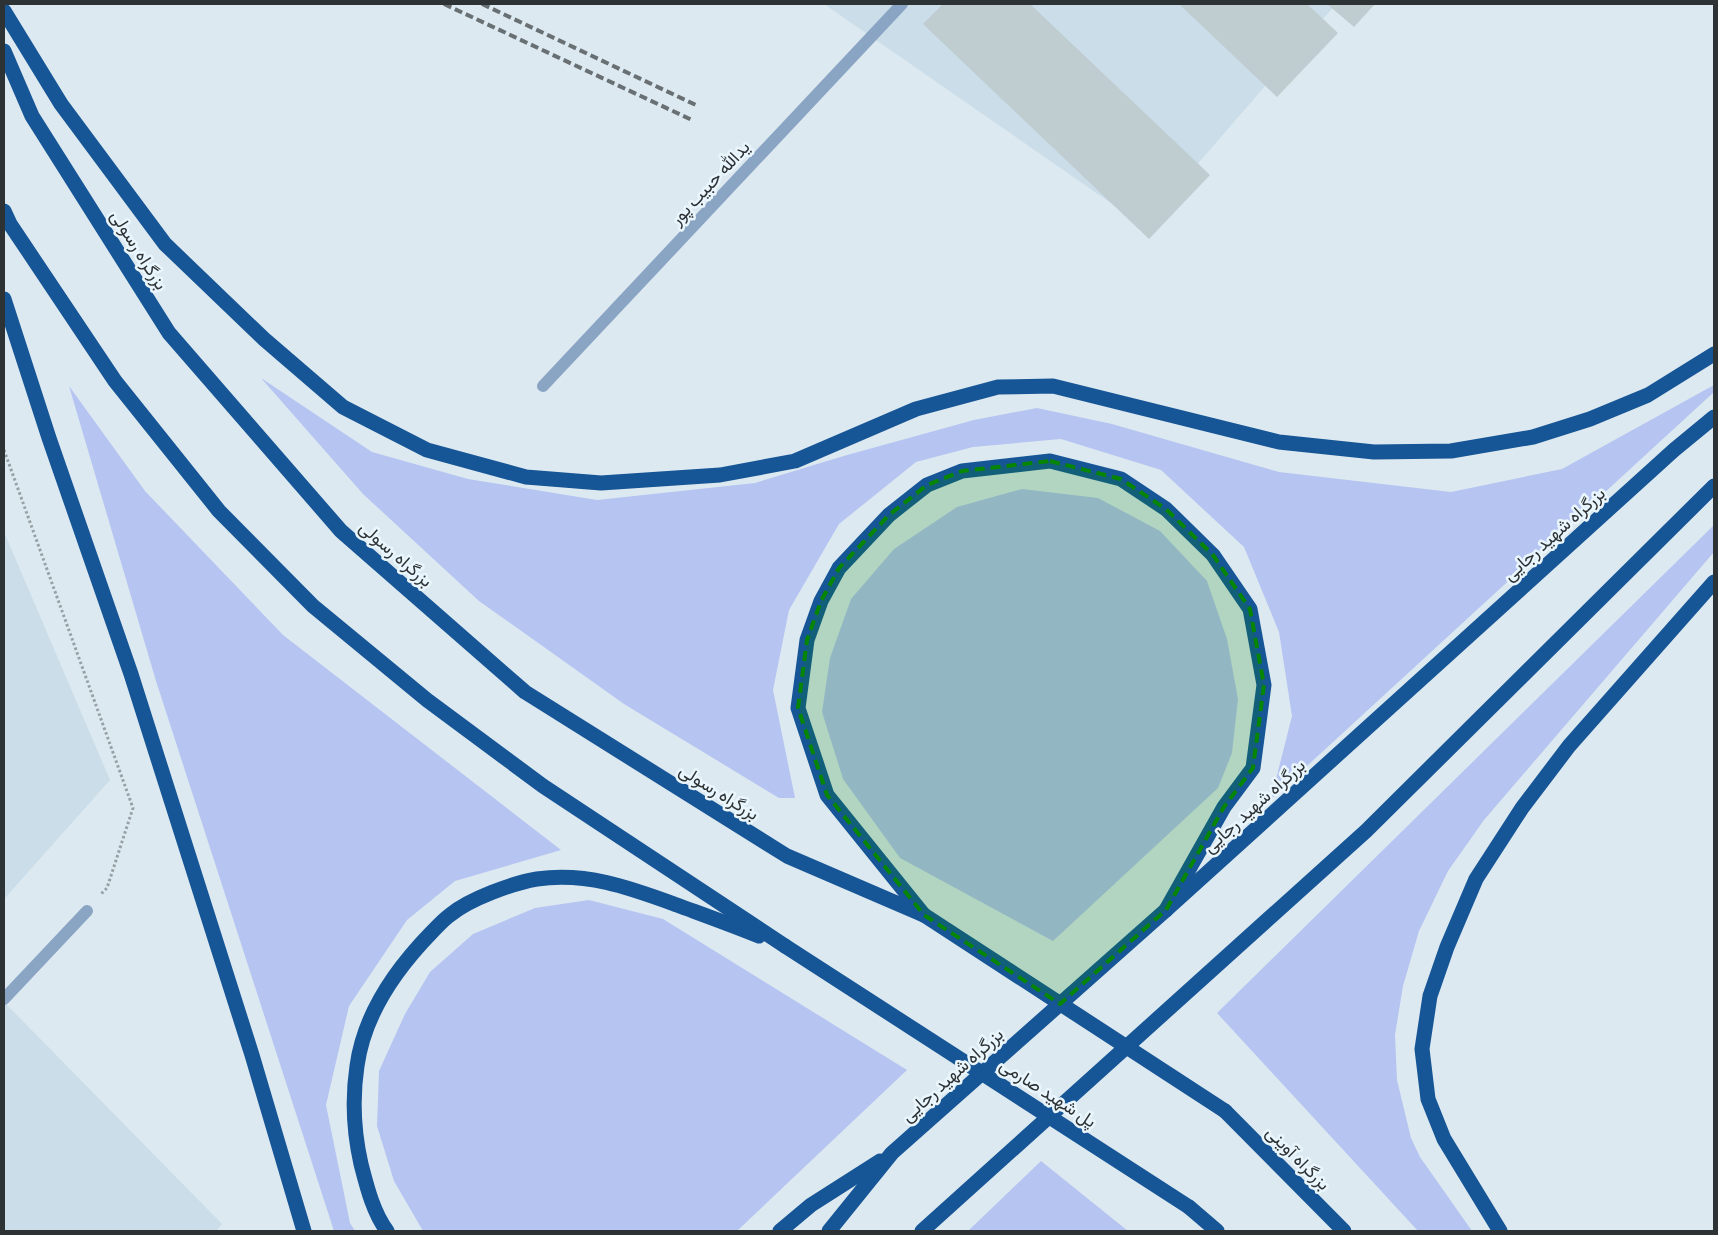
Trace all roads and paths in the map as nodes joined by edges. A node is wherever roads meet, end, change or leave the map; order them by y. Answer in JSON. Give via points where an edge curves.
{"nodes":[{"id":1,"x":902,"y":4,"type":"edge"},
{"id":2,"x":4,"y":11,"type":"edge"},
{"id":3,"x":4,"y":51,"type":"edge"},
{"id":4,"x":4,"y":211,"type":"edge"},
{"id":5,"x":4,"y":299,"type":"edge"},
{"id":6,"x":1714,"y":354,"type":"edge"},
{"id":7,"x":543,"y":386,"type":"dead end"},
{"id":8,"x":1714,"y":417,"type":"edge"},
{"id":9,"x":4,"y":450,"type":"edge"},
{"id":10,"x":1714,"y":486,"type":"edge"},
{"id":11,"x":1714,"y":582,"type":"edge"},
{"id":12,"x":1166,"y":910,"type":"junction"},
{"id":13,"x":87,"y":911,"type":"joint"},
{"id":14,"x":924,"y":915,"type":"junction"},
{"id":15,"x":785,"y":946,"type":"junction"},
{"id":16,"x":4,"y":999,"type":"edge"},
{"id":17,"x":892,"y":1153,"type":"junction"},
{"id":18,"x":304,"y":1231,"type":"edge"},
{"id":19,"x":387,"y":1231,"type":"edge"},
{"id":20,"x":780,"y":1231,"type":"edge"},
{"id":21,"x":829,"y":1231,"type":"edge"},
{"id":22,"x":922,"y":1231,"type":"edge"},
{"id":23,"x":1217,"y":1231,"type":"edge"},
{"id":24,"x":1344,"y":1231,"type":"edge"},
{"id":25,"x":1500,"y":1231,"type":"edge"}],
"edges":[{"from":1,"to":7,"type":"street","name":"یدالله حبیب پور"},
{"from":2,"to":6,"type":"highway","via":[[61,104],[165,244],[264,339],[343,407],[427,450],[526,477],[601,483],[720,475],[795,462],[916,409],[998,387],[1054,386],[1278,442],[1374,452],[1451,451],[1533,437],[1590,419],[1648,395]]},
{"from":3,"to":14,"type":"highway","name":"بزرگراه رسولی","via":[[32,116],[169,333],[342,530],[525,692],[787,856]]},
{"from":4,"to":15,"type":"highway","via":[[115,381],[219,511],[313,606],[427,700],[543,786]]},
{"from":5,"to":18,"type":"highway","via":[[134,683]]},
{"from":8,"to":12,"type":"highway","name":"بزرگراه شهید رجایی"},
{"from":9,"to":13,"type":"path","via":[[133,808],[106,888]]},
{"from":10,"to":22,"type":"highway","via":[[1366,831]]},
{"from":11,"to":25,"type":"highway","via":[[1569,746],[1522,808],[1476,879],[1430,996],[1422,1049],[1428,1099],[1444,1139]]},
{"from":12,"to":14,"type":"highway","via":[[1224,806],[1253,768],[1264,685],[1250,609],[1213,555],[1166,509],[1121,479],[1050,461],[962,472],[927,485],[889,515],[839,568],[820,601],[807,640],[798,708],[827,794]]},
{"from":12,"to":17,"type":"highway","name":"بزرگراه شهید رجایی"},
{"from":13,"to":16,"type":"street"},
{"from":14,"to":24,"type":"highway","name":"بزرگراه آوینی","bridge":true,"via":[[1225,1111]]},
{"from":15,"to":19,"type":"highway","via":[[626,886],[578,878],[537,880],[508,887],[451,914],[410,955],[378,1001],[357,1065],[355,1121],[359,1153],[366,1186]]},
{"from":15,"to":23,"type":"highway","name":"پل شهید صارمی","bridge":true,"via":[[1189,1207]]},
{"from":17,"to":20,"type":"highway","via":[[812,1205]]},
{"from":17,"to":21,"type":"highway","name":"بزرگراه شهید رجایی"}]}
